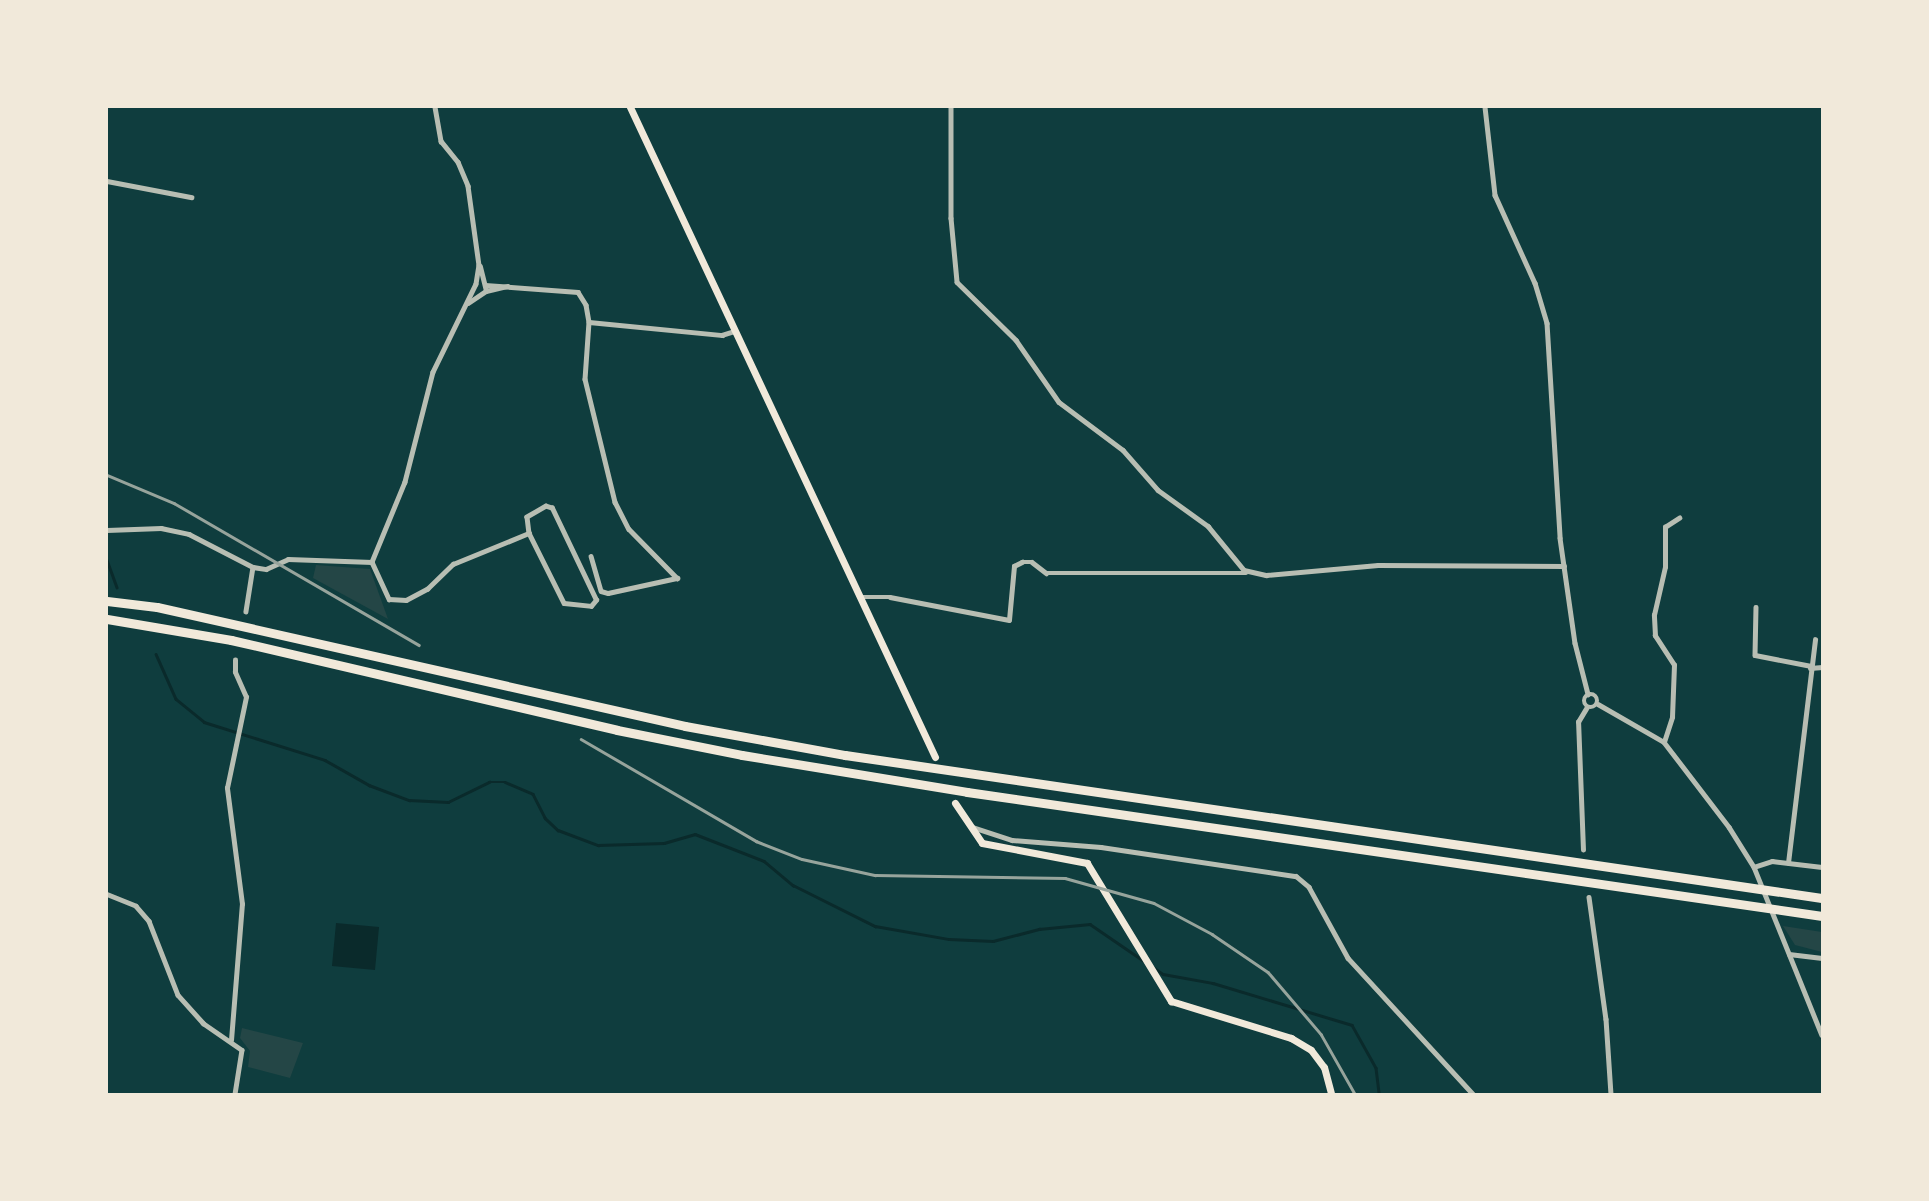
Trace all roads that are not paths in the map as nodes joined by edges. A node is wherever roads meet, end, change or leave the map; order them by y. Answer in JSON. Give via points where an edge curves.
{"nodes":[{"id":1,"x":435,"y":107,"type":"edge"},
{"id":2,"x":630,"y":107,"type":"edge"},
{"id":3,"x":951,"y":107,"type":"edge"},
{"id":4,"x":1485,"y":107,"type":"edge"},
{"id":5,"x":107,"y":181,"type":"edge"},
{"id":6,"x":191,"y":197,"type":"dead end"},
{"id":7,"x":479,"y":265,"type":"junction"},
{"id":8,"x":475,"y":286,"type":"junction"},
{"id":9,"x":485,"y":286,"type":"junction"},
{"id":10,"x":479,"y":294,"type":"junction"},
{"id":11,"x":465,"y":306,"type":"junction"},
{"id":12,"x":589,"y":322,"type":"junction"},
{"id":13,"x":735,"y":330,"type":"junction"},
{"id":14,"x":1679,"y":518,"type":"dead end"},
{"id":15,"x":107,"y":530,"type":"edge"},
{"id":16,"x":529,"y":533,"type":"junction"},
{"id":17,"x":590,"y":555,"type":"dead end"},
{"id":18,"x":372,"y":562,"type":"junction"},
{"id":19,"x":1564,"y":566,"type":"junction"},
{"id":20,"x":253,"y":567,"type":"junction"},
{"id":21,"x":1250,"y":573,"type":"junction"},
{"id":22,"x":860,"y":597,"type":"junction"},
{"id":23,"x":107,"y":601,"type":"edge"},
{"id":24,"x":1756,"y":607,"type":"dead end"},
{"id":25,"x":246,"y":611,"type":"dead end"},
{"id":26,"x":107,"y":619,"type":"edge"},
{"id":27,"x":1815,"y":640,"type":"dead end"},
{"id":28,"x":235,"y":660,"type":"dead end"},
{"id":29,"x":1811,"y":667,"type":"junction"},
{"id":30,"x":1822,"y":667,"type":"edge"},
{"id":31,"x":1588,"y":694,"type":"junction"},
{"id":32,"x":1598,"y":704,"type":"junction"},
{"id":33,"x":1587,"y":707,"type":"junction"},
{"id":34,"x":1664,"y":743,"type":"junction"},
{"id":35,"x":934,"y":757,"type":"dead end"},
{"id":36,"x":955,"y":803,"type":"dead end"},
{"id":37,"x":965,"y":823,"type":"junction"},
{"id":38,"x":1583,"y":850,"type":"dead end"},
{"id":39,"x":1788,"y":863,"type":"junction"},
{"id":40,"x":1754,"y":867,"type":"junction"},
{"id":41,"x":1822,"y":867,"type":"edge"},
{"id":42,"x":107,"y":894,"type":"edge"},
{"id":43,"x":1822,"y":896,"type":"edge"},
{"id":44,"x":1590,"y":897,"type":"dead end"},
{"id":45,"x":1822,"y":916,"type":"edge"},
{"id":46,"x":1788,"y":954,"type":"junction"},
{"id":47,"x":1822,"y":958,"type":"edge"},
{"id":48,"x":1822,"y":1035,"type":"edge"},
{"id":49,"x":231,"y":1040,"type":"junction"},
{"id":50,"x":235,"y":1094,"type":"edge"},
{"id":51,"x":1331,"y":1094,"type":"edge"},
{"id":52,"x":1473,"y":1094,"type":"edge"},
{"id":53,"x":1611,"y":1094,"type":"edge"}],
"edges":[{"from":1,"to":7,"type":"street","via":[[442,141],[468,186]]},
{"from":2,"to":13,"type":"main road"},
{"from":3,"to":21,"type":"street","via":[[952,239],[957,282],[1007,330],[1059,401],[1123,450],[1158,490],[1208,526],[1233,560]]},
{"from":4,"to":19,"type":"street","via":[[1496,195],[1535,283],[1547,323]]},
{"from":5,"to":6,"type":"street"},
{"from":7,"to":8,"type":"street"},
{"from":7,"to":9,"type":"street"},
{"from":8,"to":9,"type":"street"},
{"from":8,"to":10,"type":"street"},
{"from":8,"to":11,"type":"street"},
{"from":9,"to":10,"type":"street"},
{"from":9,"to":12,"type":"street","via":[[514,284],[578,292]]},
{"from":10,"to":11,"type":"street"},
{"from":11,"to":18,"type":"street","via":[[433,372],[405,482]]},
{"from":12,"to":13,"type":"street","via":[[722,335]]},
{"from":12,"to":17,"type":"street","via":[[586,379],[615,502],[629,529],[677,578],[608,593],[601,591]]},
{"from":13,"to":22,"type":"main road"},
{"from":14,"to":34,"type":"street","via":[[1665,527],[1665,567],[1654,615],[1655,636],[1670,652],[1674,665],[1672,717]]},
{"from":15,"to":20,"type":"street","via":[[161,528],[189,534]]},
{"from":16,"to":16,"type":"street","via":[[564,603],[591,606],[596,600],[552,508],[546,506],[527,517]]},
{"from":16,"to":18,"type":"street","via":[[453,564],[428,589],[406,600],[389,598]]},
{"from":18,"to":20,"type":"street","via":[[288,559],[265,569]]},
{"from":19,"to":21,"type":"street","via":[[1378,565]]},
{"from":19,"to":31,"type":"street"},
{"from":20,"to":25,"type":"street"},
{"from":21,"to":22,"type":"street","via":[[1046,573],[1032,562],[1022,562],[1014,566],[1009,620],[890,597]]},
{"from":22,"to":35,"type":"main road"},
{"from":23,"to":43,"type":"highway","via":[[157,607],[659,720],[845,755]]},
{"from":24,"to":29,"type":"street","via":[[1755,655]]},
{"from":26,"to":45,"type":"highway","via":[[231,640],[617,730],[843,772]]},
{"from":27,"to":29,"type":"street"},
{"from":28,"to":49,"type":"street","via":[[246,697],[227,788],[242,904]]},
{"from":29,"to":30,"type":"street"},
{"from":29,"to":39,"type":"street","via":[[1805,702],[1807,737]]},
{"from":31,"to":32,"type":"street","via":[[1596,696]]},
{"from":31,"to":33,"type":"street","via":[[1584,699]]},
{"from":32,"to":33,"type":"street"},
{"from":32,"to":34,"type":"street"},
{"from":33,"to":38,"type":"street","via":[[1577,722]]},
{"from":34,"to":40,"type":"street"},
{"from":36,"to":37,"type":"main road"},
{"from":37,"to":51,"type":"main road","via":[[982,843],[1081,860],[1093,870],[1171,1001],[1291,1038],[1311,1050],[1324,1067]]},
{"from":37,"to":52,"type":"street","via":[[1012,840],[1296,876],[1308,887],[1348,958],[1461,1087]]},
{"from":39,"to":40,"type":"street","via":[[1772,861]]},
{"from":39,"to":41,"type":"street"},
{"from":40,"to":46,"type":"street"},
{"from":42,"to":49,"type":"street","via":[[136,906],[149,920],[178,995],[203,1023]]},
{"from":44,"to":53,"type":"street"},
{"from":46,"to":47,"type":"street"},
{"from":46,"to":48,"type":"street"},
{"from":49,"to":50,"type":"street","via":[[242,1050],[244,1060]]}]}
